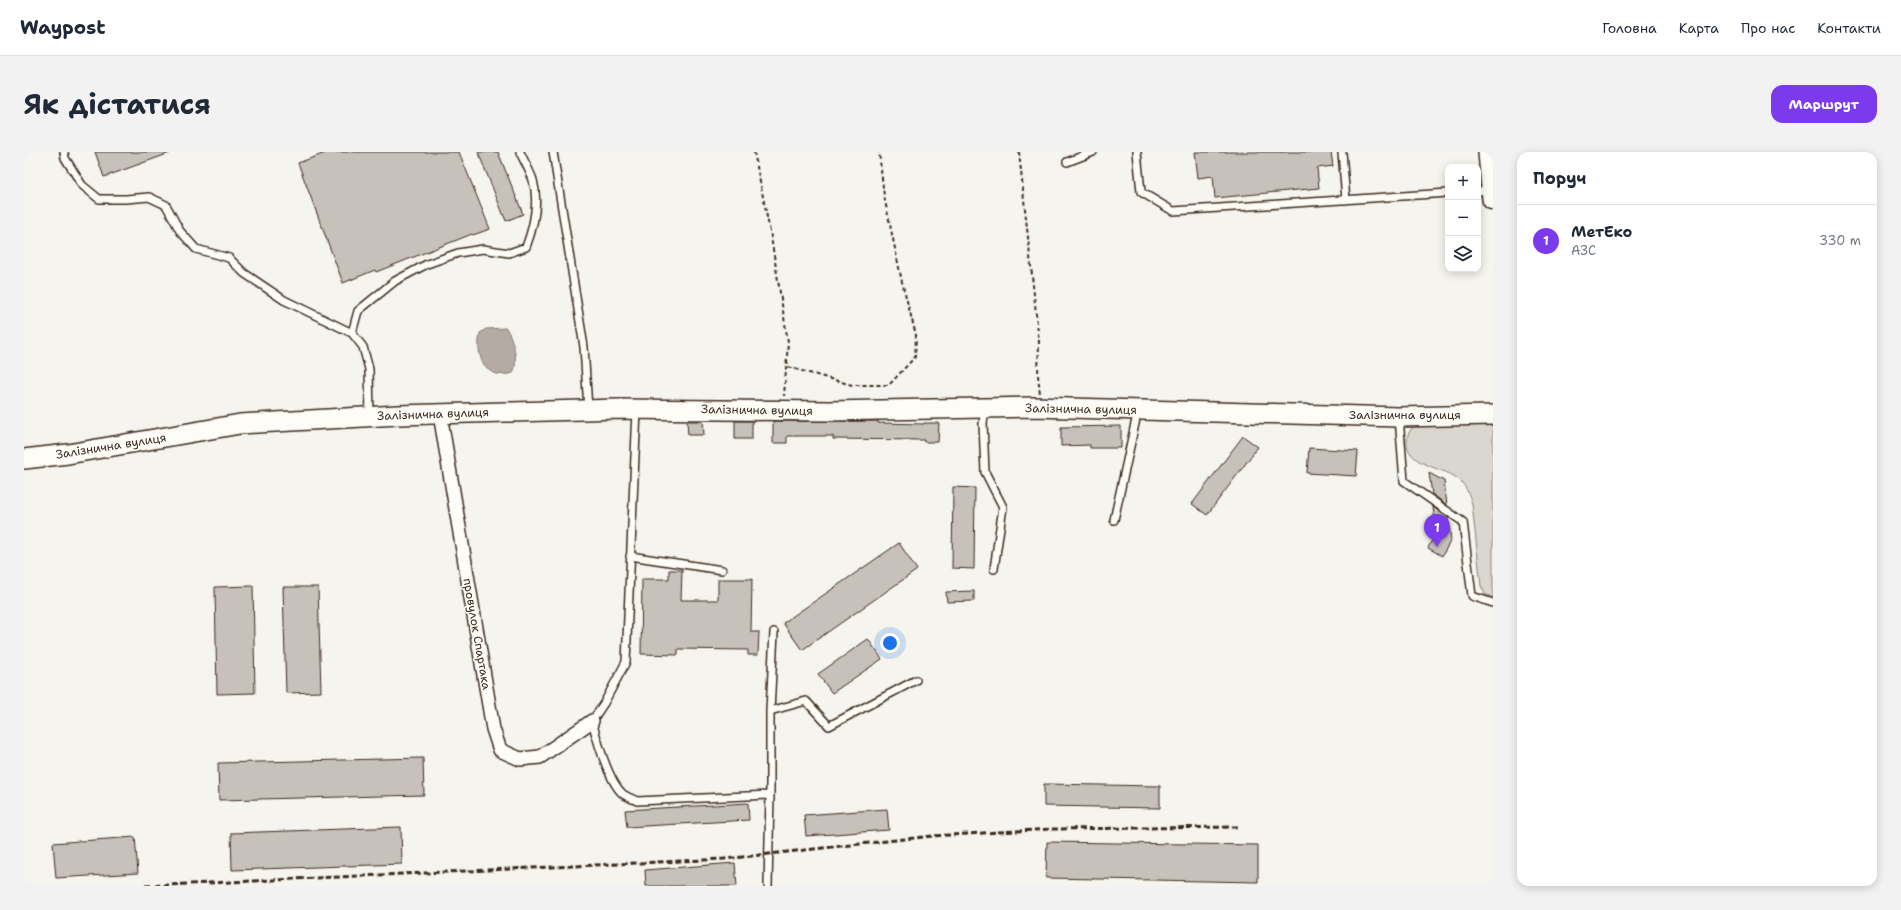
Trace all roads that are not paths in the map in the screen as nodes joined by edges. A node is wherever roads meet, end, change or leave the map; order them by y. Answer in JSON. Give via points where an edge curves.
{"nodes":[{"id":1,"x":64,"y":152,"type":"edge"},
{"id":2,"x":520,"y":152,"type":"edge"},
{"id":3,"x":553,"y":152,"type":"edge"},
{"id":4,"x":1093,"y":152,"type":"edge"},
{"id":5,"x":1137,"y":152,"type":"edge"},
{"id":6,"x":1342,"y":152,"type":"edge"},
{"id":7,"x":1489,"y":152,"type":"edge"},
{"id":8,"x":1067,"y":162,"type":"dead end"},
{"id":9,"x":1445,"y":193,"type":"edge"},
{"id":10,"x":1488,"y":193,"type":"edge"},
{"id":11,"x":1346,"y":200,"type":"junction"},
{"id":12,"x":352,"y":333,"type":"junction"},
{"id":13,"x":588,"y":409,"type":"junction"},
{"id":14,"x":637,"y":409,"type":"junction"},
{"id":15,"x":985,"y":409,"type":"junction"},
{"id":16,"x":1138,"y":410,"type":"junction"},
{"id":17,"x":440,"y":414,"type":"junction"},
{"id":18,"x":1493,"y":415,"type":"edge"},
{"id":19,"x":370,"y":417,"type":"junction"},
{"id":20,"x":1399,"y":417,"type":"junction"},
{"id":21,"x":24,"y":459,"type":"edge"},
{"id":22,"x":1114,"y":520,"type":"dead end"},
{"id":23,"x":630,"y":556,"type":"junction"},
{"id":24,"x":994,"y":569,"type":"dead end"},
{"id":25,"x":722,"y":570,"type":"dead end"},
{"id":26,"x":1493,"y":602,"type":"edge"},
{"id":27,"x":774,"y":632,"type":"dead end"},
{"id":28,"x":916,"y":680,"type":"dead end"},
{"id":29,"x":770,"y":711,"type":"junction"},
{"id":30,"x":592,"y":721,"type":"junction"},
{"id":31,"x":770,"y":795,"type":"junction"},
{"id":32,"x":768,"y":886,"type":"edge"}],
"edges":[{"from":1,"to":12,"type":"lane","via":[[82,185],[99,199],[149,196],[166,205],[180,231],[196,249],[229,258],[244,273],[284,300]]},
{"from":2,"to":12,"type":"lane","via":[[533,180],[536,200],[532,231],[526,247],[509,253],[483,249],[458,253],[427,264],[395,281],[358,311]]},
{"from":3,"to":13,"type":"lane","via":[[584,348]]},
{"from":4,"to":8,"type":"lane"},
{"from":5,"to":11,"type":"lane","via":[[1141,192],[1173,211]]},
{"from":6,"to":11,"type":"lane"},
{"from":7,"to":10,"type":"main road"},
{"from":9,"to":11,"type":"lane"},
{"from":12,"to":19,"type":"lane","via":[[363,348],[369,369]]},
{"from":13,"to":14,"type":"street","name":"Залізнична вулиця"},
{"from":13,"to":17,"type":"street","name":"Залізнична вулиця"},
{"from":14,"to":15,"type":"street","name":"Залізнична вулиця"},
{"from":14,"to":23,"type":"lane"},
{"from":15,"to":16,"type":"street","name":"Залізнична вулиця","via":[[1034,407]]},
{"from":15,"to":24,"type":"lane","via":[[985,472],[1003,507]]},
{"from":16,"to":20,"type":"street","name":"Залізнична вулиця"},
{"from":16,"to":22,"type":"lane"},
{"from":17,"to":19,"type":"street","name":"Залізнична вулиця"},
{"from":17,"to":30,"type":"street","name":"провулок Спартака","via":[[493,729],[500,750],[520,759],[540,757]]},
{"from":18,"to":20,"type":"street","name":"Залізнична вулиця"},
{"from":19,"to":21,"type":"street","name":"Залізнична вулиця","via":[[240,424],[68,454]]},
{"from":20,"to":26,"type":"lane","via":[[1404,482],[1463,522],[1472,596]]},
{"from":23,"to":25,"type":"lane"},
{"from":23,"to":30,"type":"lane","via":[[626,662]]},
{"from":27,"to":29,"type":"lane"},
{"from":28,"to":29,"type":"lane","via":[[829,726],[806,701]]},
{"from":29,"to":31,"type":"lane"},
{"from":30,"to":31,"type":"lane","via":[[599,748],[612,777],[623,794],[637,801]]},
{"from":31,"to":32,"type":"lane"}]}
